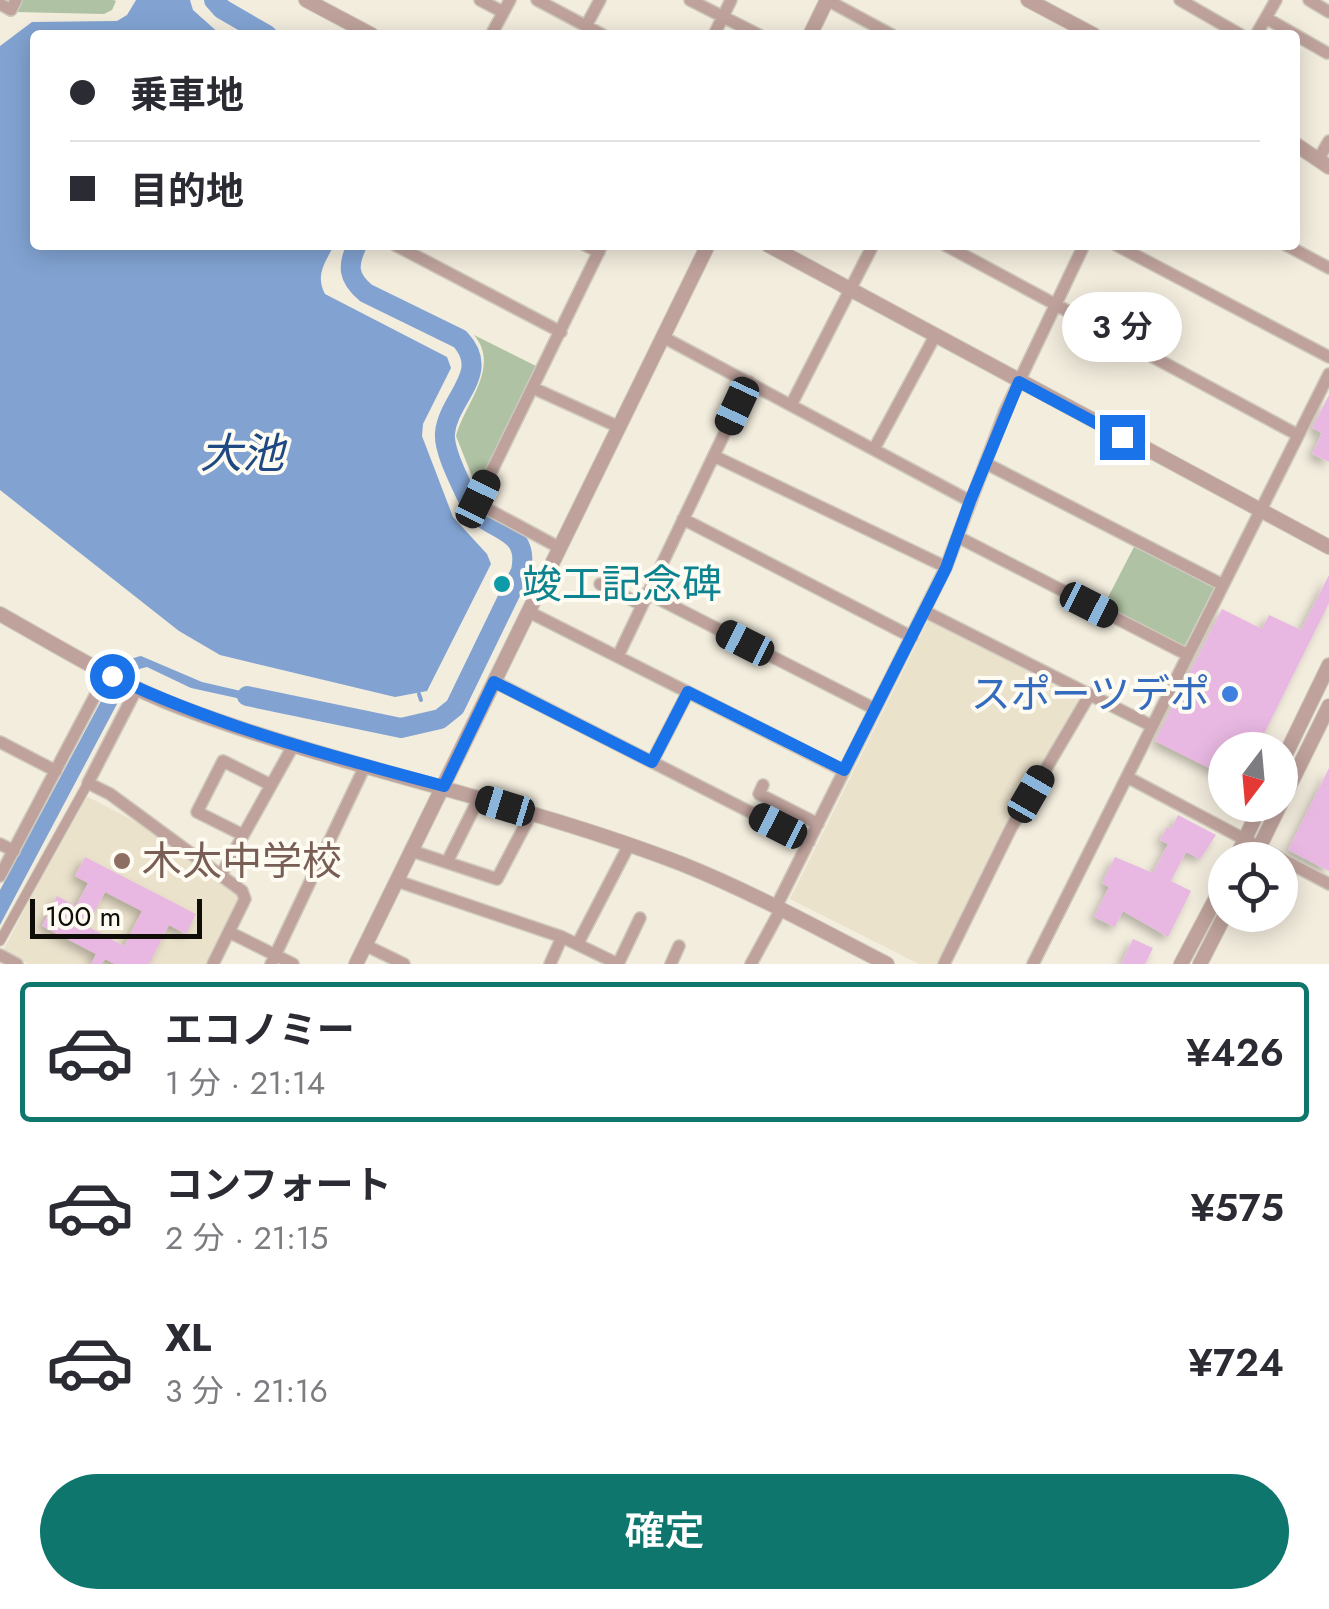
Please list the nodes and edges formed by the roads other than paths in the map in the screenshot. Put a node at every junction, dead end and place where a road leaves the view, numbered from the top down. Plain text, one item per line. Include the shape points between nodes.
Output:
1 (16, 0) edge
2 (306, 0) edge
3 (480, 0) edge
4 (510, 0) edge
5 (536, 0) edge
6 (600, 0) edge
7 (690, 0) edge
8 (731, 0) edge
9 (827, 0) edge
10 (1028, 0) edge
11 (1180, 0) edge
12 (1276, 0) edge
13 (1308, 0) edge
14 (0, 4) edge
15 (1049, 5) edge
16 (502, 12) junction
17 (1329, 12) edge
18 (723, 16) junction
19 (1266, 18) junction
20 (586, 26) junction
21 (1069, 29) edge
22 (363, 30) edge
23 (493, 30) edge
24 (594, 30) edge
25 (716, 30) edge
26 (750, 30) edge
27 (812, 30) edge
28 (883, 30) edge
29 (1233, 30) edge
30 (1259, 30) edge
31 (1287, 30) edge
32 (1300, 38) edge
33 (1326, 53) dead end
34 (1329, 142) edge
35 (1300, 147) edge
36 (1324, 164) edge
37 (405, 250) edge
38 (600, 250) edge
39 (706, 250) edge
40 (777, 250) edge
41 (871, 250) edge
42 (954, 250) edge
43 (1082, 250) edge
44 (1126, 250) edge
45 (1295, 250) edge
46 (1329, 268) edge
47 (850, 289) junction
48 (1055, 306) junction
49 (560, 332) junction
50 (935, 336) junction
51 (663, 338) junction
52 (1329, 357) edge
53 (1329, 374) edge
54 (748, 382) junction
55 (1019, 382) junction
56 (534, 388) junction
57 (792, 404) junction
58 (619, 428) junction
59 (1298, 434) junction
60 (874, 449) junction
61 (714, 456) junction
62 (985, 462) junction
63 (970, 501) junction
64 (1260, 510) junction
65 (684, 519) junction
66 (958, 538) junction
67 (1329, 547) edge
68 (560, 548) junction
69 (946, 568) junction
70 (600, 584) dead end
71 (1223, 585) junction
72 (645, 599) junction
73 (529, 612) junction
74 (926, 612) junction
75 (0, 614) edge
76 (912, 638) junction
77 (618, 656) junction
78 (1188, 656) junction
79 (1329, 665) edge
80 (109, 674) junction
81 (494, 682) junction
82 (135, 687) junction
83 (688, 692) junction
84 (1090, 694) junction
85 (1329, 706) edge
86 (876, 708) junction
87 (1152, 726) junction
88 (1296, 732) edge
89 (0, 742) edge
90 (293, 746) junction
91 (652, 762) junction
92 (366, 766) junction
93 (1298, 769) edge
94 (844, 770) junction
95 (56, 772) junction
96 (1127, 778) junction
97 (88, 783) junction
98 (271, 786) junction
99 (444, 786) junction
100 (763, 786) dead end
101 (479, 798) junction
102 (531, 814) junction
103 (1254, 822) edge
104 (818, 824) junction
105 (244, 835) junction
106 (1245, 839) junction
107 (809, 842) junction
108 (1244, 842) edge
109 (1247, 842) edge
110 (0, 844) edge
111 (629, 846) junction
112 (14, 851) junction
113 (412, 851) junction
114 (448, 862) junction
115 (1298, 871) edge
116 (221, 874) junction
117 (0, 876) edge
118 (397, 880) junction
119 (1329, 884) edge
120 (779, 908) junction
121 (1208, 912) edge
122 (640, 918) dead end
123 (229, 932) junction
124 (1216, 932) edge
125 (562, 937) junction
126 (0, 941) edge
127 (578, 944) junction
128 (365, 945) junction
129 (679, 946) dead end
130 (0, 956) edge
131 (272, 960) edge
132 (17, 964) edge
133 (213, 964) edge
134 (293, 964) edge
135 (356, 964) edge
136 (404, 964) edge
137 (550, 964) edge
138 (618, 964) edge
139 (670, 964) edge
140 (751, 964) edge
141 (886, 964) edge
142 (944, 964) edge
143 (1033, 964) edge
144 (1181, 964) edge
145 (1200, 964) edge

1 - 14 street via 10,10
2 - 22 street
3 - 16 street
4 - 16 street
5 - 20 street
6 - 20 street
7 - 18 street
8 - 18 street
9 - 27 street
9 - 28 street
10 - 15 street
11 - 29 street
12 - 19 street
13 - 17 street
15 - 21 street
16 - 23 street
18 - 25 street
18 - 26 street
19 - 30 street
19 - 31 street
20 - 24 street
32 - 33 street
34 - 36 street
35 - 36 street
37 - 49 street
38 - 49 street
39 - 51 street
40 - 47 street
41 - 47 street
42 - 48 street
43 - 48 street
44 - 52 street
45 - 46 street
47 - 50 street
47 - 57 street
48 - 55 street
48 - 59 street
49 - 56 street
50 - 55 street
50 - 60 street
51 - 54 street
51 - 58 street
53 - 59 street
54 - 57 street
54 - 61 street
55 - 62 street
55 - 64 street
56 - 58 street
56 - 68 street via 478,499
57 - 60 street
58 - 68 street
59 - 64 street
60 - 63 street
61 - 65 street
61 - 69 street
62 - 63 street
62 - 71 street
63 - 66 street
64 - 67 street
64 - 71 street
65 - 72 street
65 - 76 street
66 - 69 street
66 - 78 street
68 - 73 street
69 - 74 street
70 - 72 street
71 - 78 street
72 - 77 street
72 - 86 street
73 - 77 street
73 - 81 street
74 - 76 street
74 - 84 street
75 - 80 street
76 - 86 street
77 - 83 street
78 - 87 street
79 - 88 street
80 - 82 street
80 - 95 street
81 - 91 street
81 - 99 street
82 - 90 street
82 - 97 street
83 - 91 street
83 - 94 street
84 - 87 street
84 - 142 street via 1011,828
85 - 93 street
86 - 94 street
87 - 96 street
89 - 95 street
90 - 92 street
90 - 98 street
91 - 107 street
92 - 99 street
92 - 131 street
94 - 104 street
95 - 112 street
96 - 106 street
96 - 143 street
97 - 116 street
97 - 126 street
98 - 105 street
98 - 105 street via 223,761 198,812
99 - 101 street
99 - 113 street
100 - 104 street via 759,794
101 - 102 street
101 - 114 street
102 - 111 street
102 - 114 street via 497,879
103 - 106 street
104 - 107 street
105 - 116 street
106 - 108 street
106 - 109 street
107 - 120 street
110 - 112 street
111 - 120 street
111 - 127 street
112 - 117 street
113 - 114 street
113 - 118 street
115 - 119 street
116 - 123 street via 245,899
118 - 125 street
118 - 128 street
120 - 140 street
120 - 141 street
121 - 144 street
122 - 138 street
123 - 131 street
123 - 133 street
124 - 145 street
125 - 127 street
125 - 137 street
127 - 138 street
128 - 135 street
128 - 136 street
129 - 139 street
130 - 132 street
131 - 134 street

